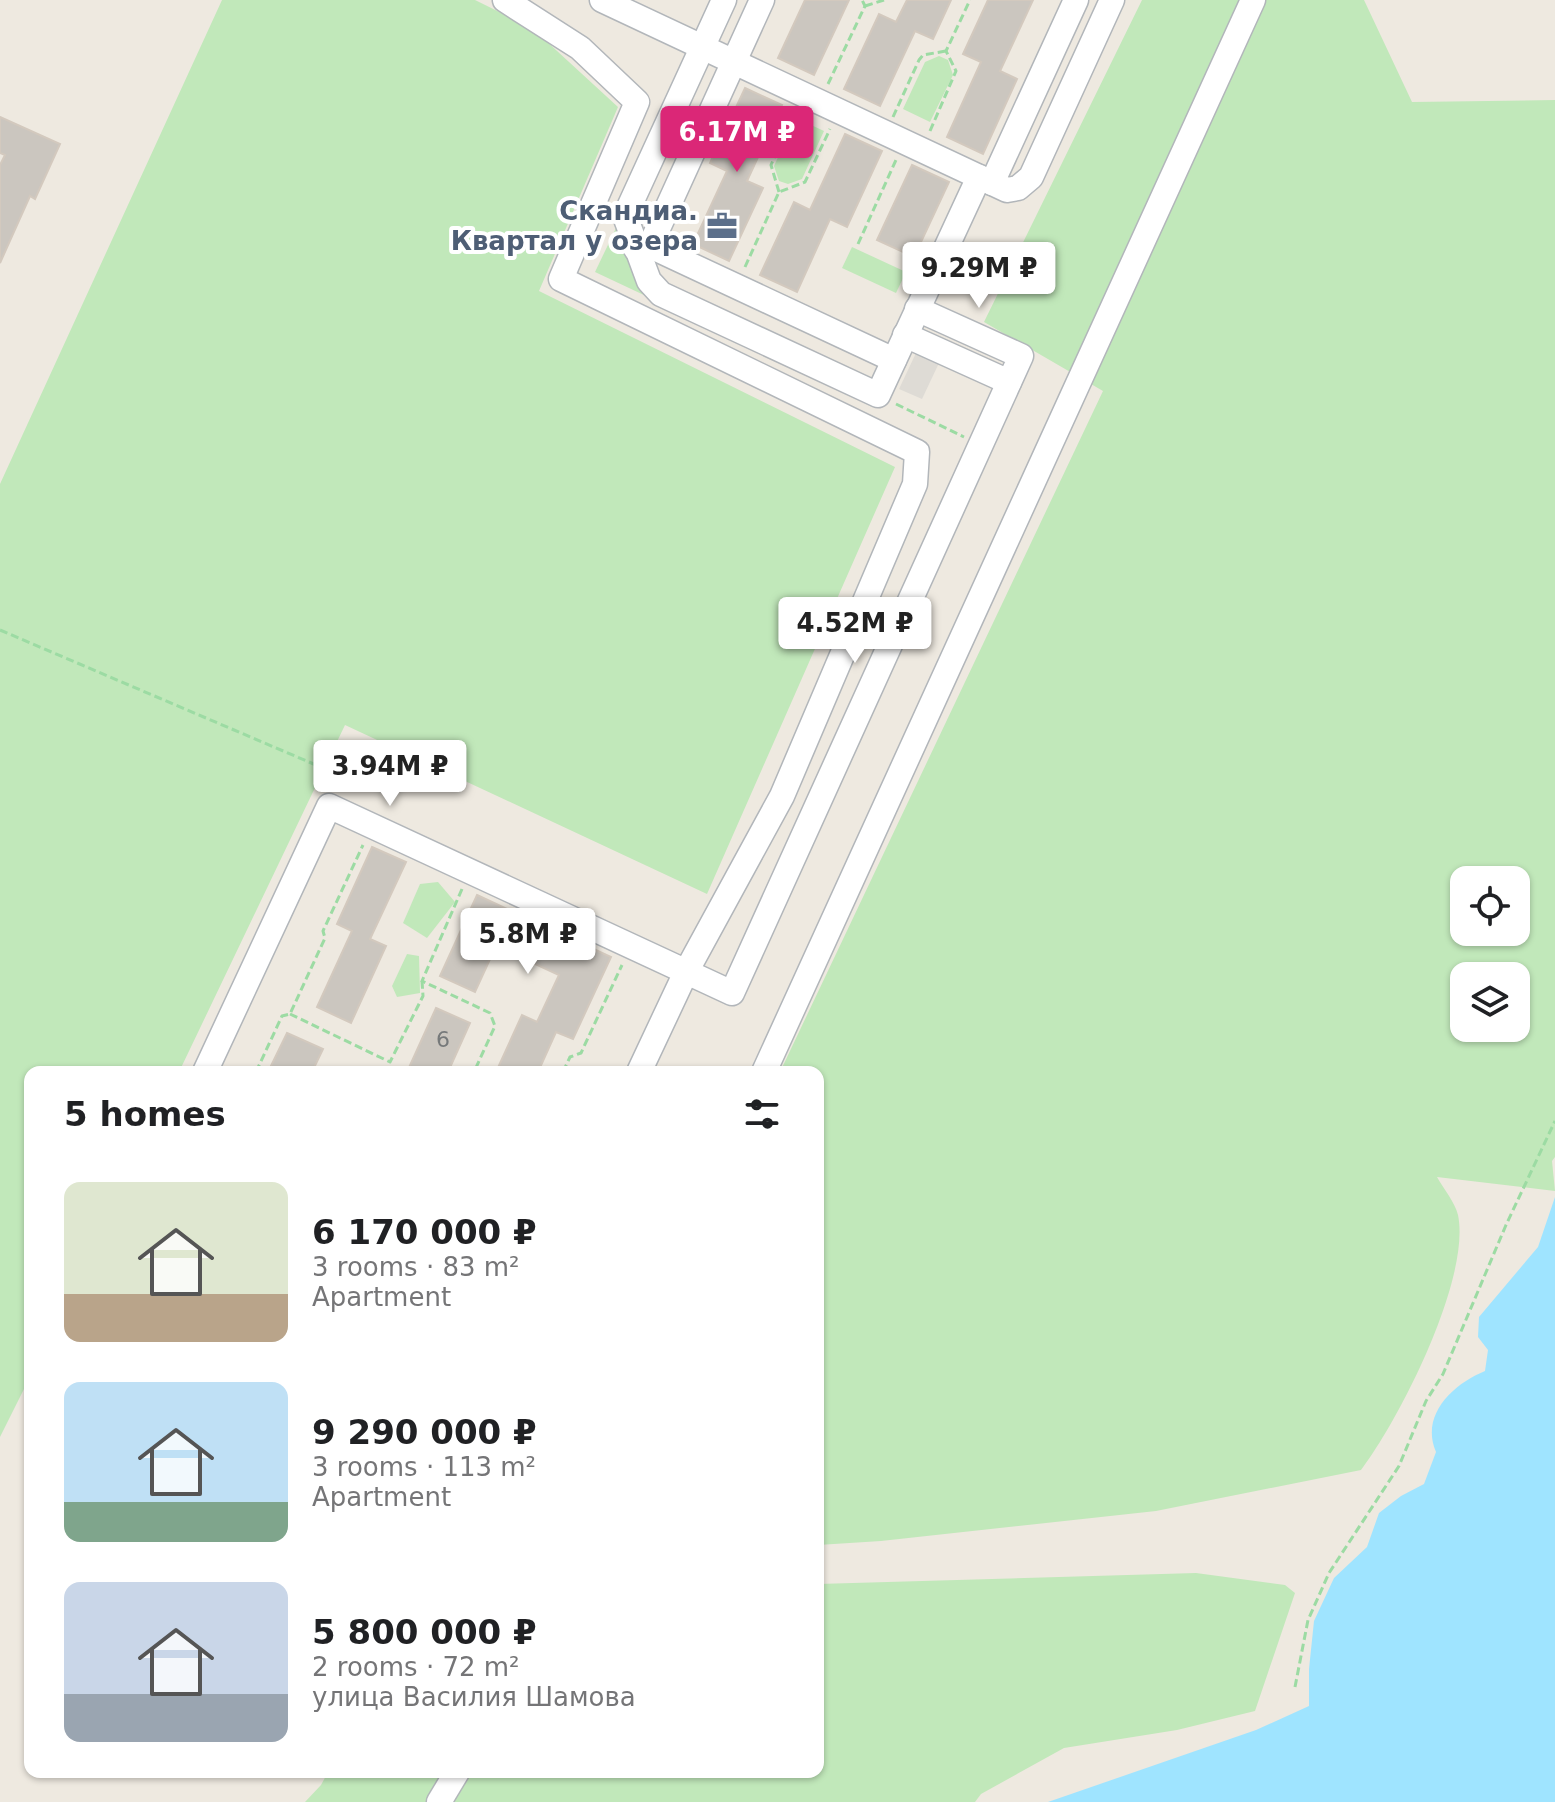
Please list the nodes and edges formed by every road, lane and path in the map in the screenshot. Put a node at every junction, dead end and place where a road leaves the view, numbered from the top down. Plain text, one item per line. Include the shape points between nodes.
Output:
1 (505, 0) edge
2 (724, 0) edge
3 (762, 0) edge
4 (862, 0) edge
5 (884, 0) edge
6 (970, 0) edge
7 (1076, 0) edge
8 (1112, 0) edge
9 (1253, 0) edge
10 (608, 1) edge
11 (865, 6) junction
12 (644, 9) edge
13 (702, 47) junction
14 (946, 51) junction
15 (734, 62) junction
16 (825, 90) dead end
17 (795, 111) dead end
18 (891, 120) dead end
19 (831, 128) dead end
20 (928, 137) dead end
21 (897, 158) dead end
22 (986, 180) junction
23 (779, 192) junction
24 (858, 244) dead end
25 (643, 248) junction
26 (745, 268) dead end
27 (917, 309) junction
28 (905, 335) junction
29 (894, 360) junction
30 (1009, 382) junction
31 (0, 630) edge
32 (333, 791) dead end
33 (367, 837) dead end
34 (466, 882) dead end
35 (625, 958) dead end
36 (686, 972) junction
37 (422, 981) junction
38 (290, 1014) junction
39 (208, 1066) edge
40 (259, 1066) edge
41 (477, 1066) edge
42 (566, 1066) edge
43 (642, 1066) edge
44 (767, 1066) edge
45 (1555, 1121) edge
46 (1295, 1687) dead end
47 (453, 1778) edge
48 (439, 1802) edge

1 - 36 street via 580,48 637,102 561,279 917,452 915,484 782,796
2 - 13 street
3 - 15 street
4 - 11 path
5 - 11 path
6 - 14 path
7 - 22 street
8 - 22 street via 1028,181 1012,190
9 - 44 street
10 - 12 street
11 - 16 path
12 - 13 street
13 - 15 street
13 - 25 street via 625,216
14 - 18 path via 919,60
14 - 20 path via 955,77
15 - 22 street
15 - 25 street
17 - 23 path via 771,165
19 - 23 path via 805,182
21 - 24 path
22 - 27 street
23 - 26 path
25 - 29 street
25 - 29 street via 649,281 661,294 878,395
27 - 28 street
27 - 30 street via 1021,356
28 - 29 street
28 - 30 street
30 - 36 street via 732,993
31 - 32 path via 316,765
33 - 38 path
34 - 37 path
35 - 42 path via 581,1053 570,1057
36 - 39 street via 329,806
36 - 43 street
37 - 38 path via 423,996 390,1062
37 - 41 path via 490,1013 495,1026
38 - 40 path via 282,1016
45 - 46 path via 1399,1466 1329,1573 1308,1620
47 - 48 street

